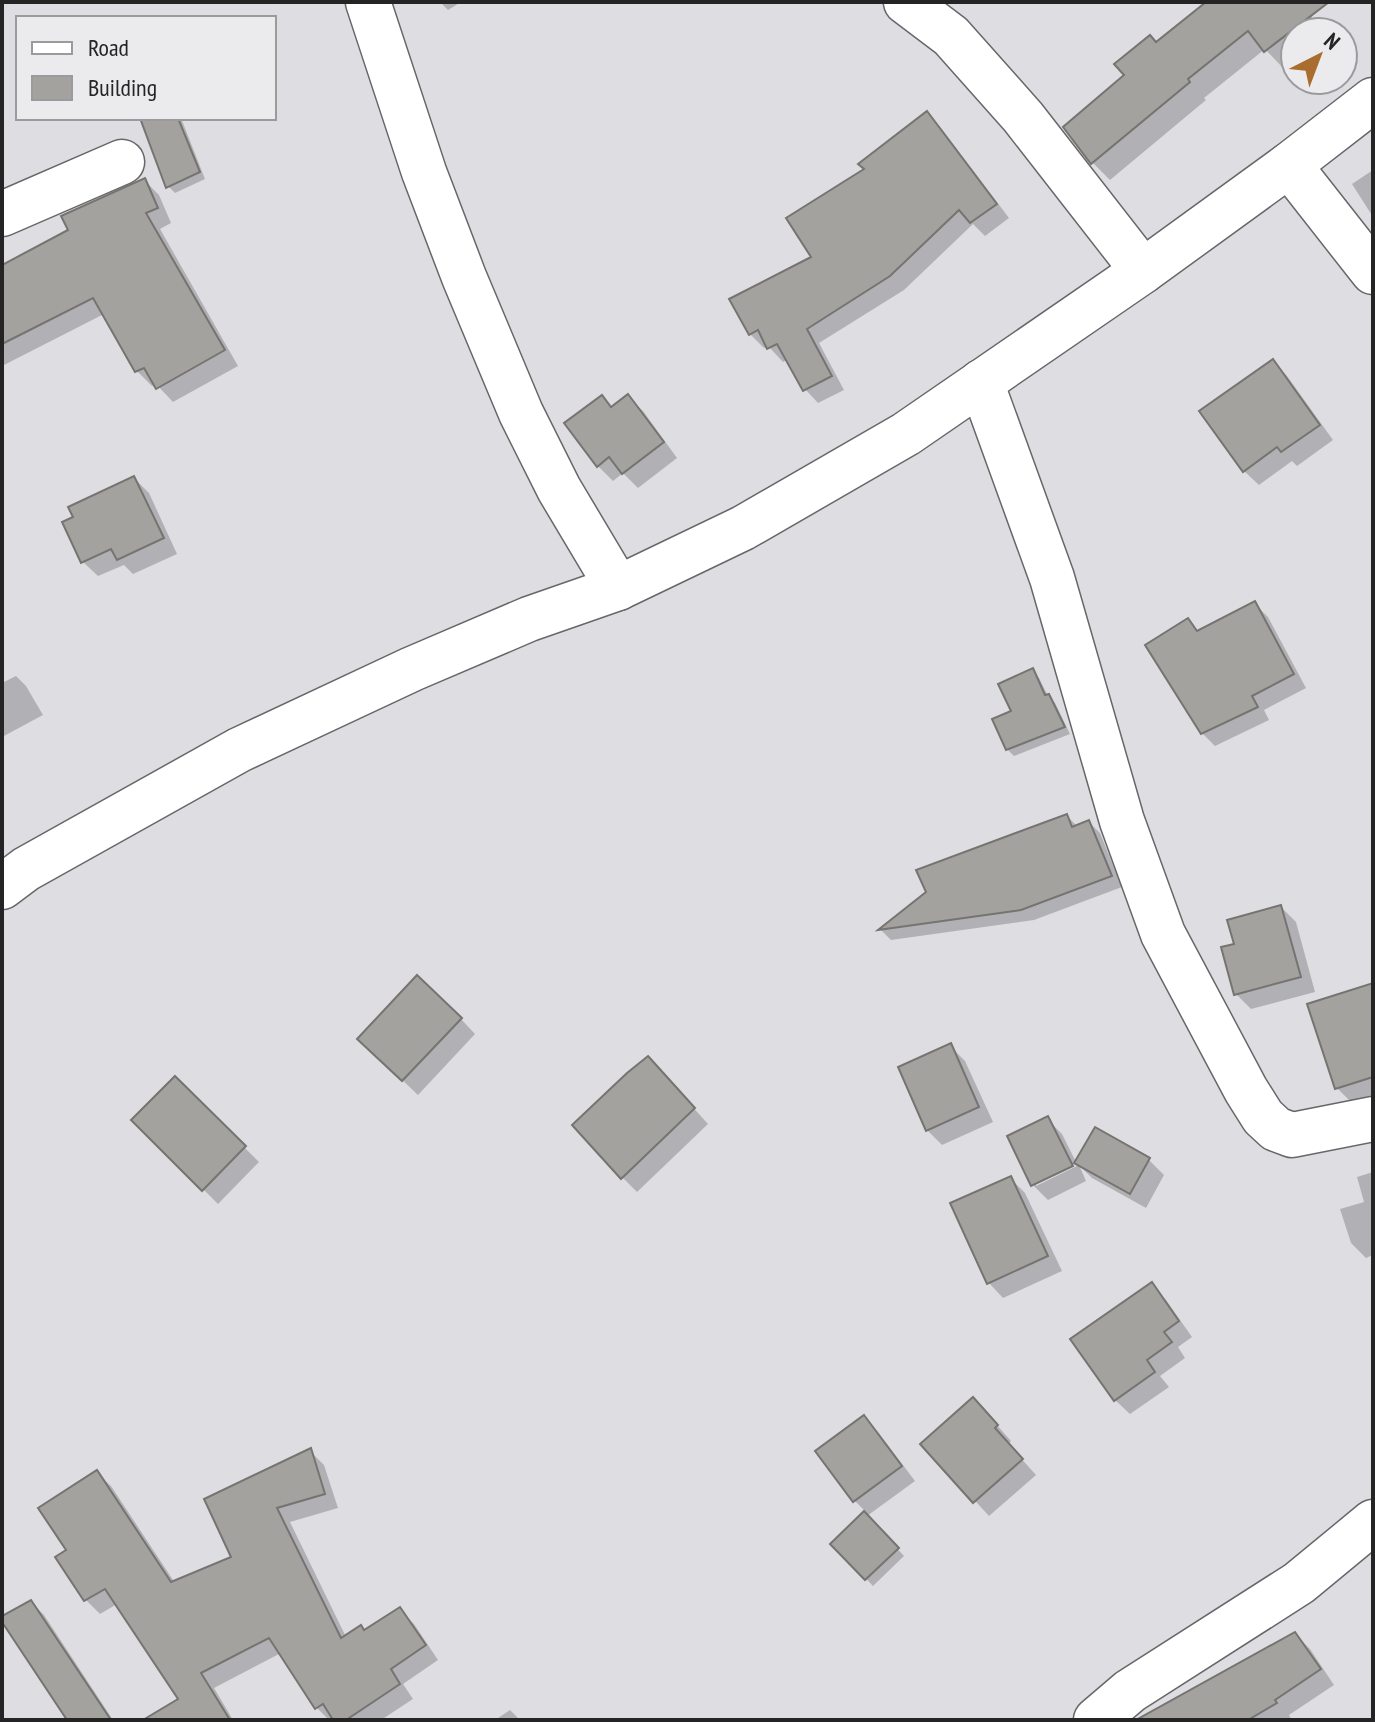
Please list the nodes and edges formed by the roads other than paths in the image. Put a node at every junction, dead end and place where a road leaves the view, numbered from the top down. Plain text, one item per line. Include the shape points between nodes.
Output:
1 (368, 2) edge
2 (906, 2) edge
3 (1373, 100) edge
4 (122, 162) dead end
5 (1289, 165) junction
6 (2, 214) edge
7 (1143, 271) junction
8 (1373, 272) edge
9 (981, 382) junction
10 (618, 588) junction
11 (2, 887) edge
12 (1373, 1119) edge
13 (1373, 1522) edge
14 (1096, 1720) edge

1 - 10 street via 424,172 515,399 559,489
2 - 7 street via 951,36 1023,117
3 - 5 street
4 - 6 street
5 - 7 street
5 - 8 street
7 - 9 street
9 - 10 street via 906,434 743,528
9 - 12 street via 1052,578 1122,821 1163,934 1246,1090 1276,1129 1292,1135
10 - 11 street via 412,669 239,750
13 - 14 street via 1299,1583 1130,1691

